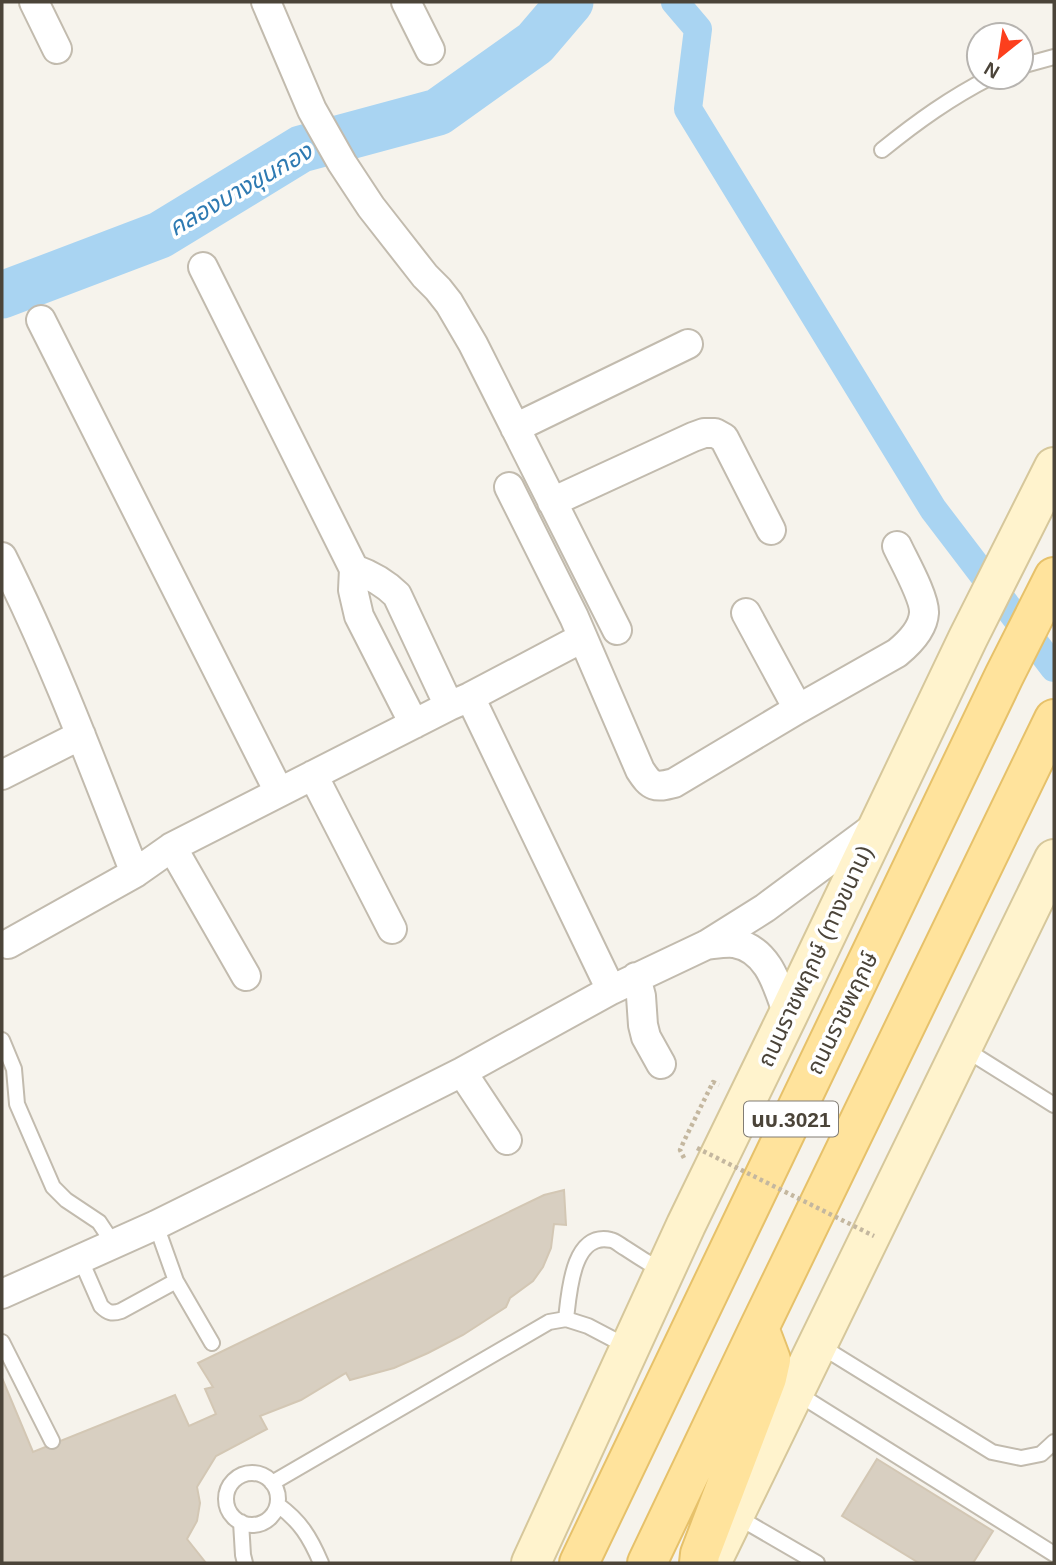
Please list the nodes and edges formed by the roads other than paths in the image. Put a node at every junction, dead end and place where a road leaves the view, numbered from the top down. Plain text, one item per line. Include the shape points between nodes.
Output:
1 (34, 2) edge
2 (266, 2) edge
3 (406, 2) edge
4 (57, 49) dead end
5 (430, 50) dead end
6 (1054, 57) edge
7 (1035, 62) edge
8 (965, 90) edge
9 (882, 150) dead end
10 (202, 267) dead end
11 (41, 320) dead end
12 (688, 345) dead end
13 (514, 428) junction
14 (1054, 467) edge
15 (509, 487) dead end
16 (552, 502) junction
17 (771, 530) dead end
18 (897, 546) dead end
19 (2, 557) edge
20 (354, 569) junction
21 (1048, 589) edge
22 (10, 595) edge
23 (746, 613) dead end
24 (617, 630) dead end
25 (582, 638) junction
26 (460, 702) junction
27 (798, 709) junction
28 (414, 724) junction
29 (1051, 726) edge
30 (81, 735) junction
31 (2, 775) edge
32 (313, 775) junction
33 (279, 792) junction
34 (878, 825) junction
35 (172, 848) junction
36 (1054, 859) edge
37 (135, 873) junction
38 (392, 929) dead end
39 (8, 944) dead end
40 (706, 945) junction
41 (246, 976) dead end
42 (636, 977) junction
43 (611, 989) junction
44 (788, 1015) junction
45 (2, 1040) edge
46 (962, 1047) junction
47 (661, 1064) dead end
48 (462, 1072) junction
49 (1054, 1103) edge
50 (507, 1140) dead end
51 (156, 1225) junction
52 (113, 1243) junction
53 (80, 1258) junction
54 (663, 1272) junction
55 (176, 1281) junction
56 (2, 1294) edge
57 (566, 1318) junction
58 (759, 1328) junction
59 (2, 1342) edge
60 (212, 1343) dead end
61 (817, 1344) junction
62 (629, 1347) junction
63 (794, 1392) junction
64 (52, 1441) dead end
65 (1054, 1442) edge
66 (272, 1483) junction
67 (278, 1505) junction
68 (734, 1516) junction
69 (241, 1522) junction
70 (1054, 1554) edge
71 (579, 1562) edge
72 (813, 1562) edge
73 (245, 1563) edge
74 (321, 1563) edge
75 (531, 1563) edge
76 (647, 1563) edge
77 (699, 1563) edge
78 (711, 1563) edge

1 - 4 street
2 - 13 street via 312,110 342,163 379,217 450,303
3 - 5 street
6 - 7 lane
8 - 9 lane
10 - 20 street
11 - 33 street
12 - 13 street
13 - 16 street
14 - 34 main road, ถนนราชพฤกษ์ (ทางขนาน) / นบ.3021
15 - 25 street
16 - 17 street via 693,437 715,433 733,452
16 - 24 street
18 - 27 street via 920,598 924,612 920,625 897,653
19 - 22 street
20 - 26 street via 386,584 397,595
20 - 28 street via 359,616
21 - 71 main road, ถนนราชพฤกษ์ / นบ.3021
22 - 30 street
23 - 27 street
25 - 26 street
25 - 27 street via 640,770 648,783 659,787 674,783
26 - 28 street
26 - 43 street
28 - 32 street
29 - 58 main road, นบ.3021
30 - 31 street
30 - 37 street
32 - 33 street
32 - 38 street
33 - 35 street
34 - 40 street
34 - 44 main road, ถนนราชพฤกษ์ (ทางขนาน) / นบ.3021
35 - 37 street
35 - 41 street
36 - 46 main road
37 - 39 street
40 - 42 street
40 - 44 street via 734,943 763,960 774,974
42 - 43 street
42 - 47 street via 646,1037
43 - 48 street
44 - 54 main road, ถนนราชพฤกษ์ (ทางขนาน) / นบ.3021
45 - 52 lane via 14,1069 17,1104 53,1187 99,1222
46 - 49 lane
46 - 61 main road
48 - 50 street
48 - 51 street
51 - 52 street
51 - 55 lane
52 - 53 street
53 - 55 lane via 107,1312 121,1311
53 - 56 street
54 - 57 lane via 612,1240 595,1240 575,1264
54 - 62 main road, ถนนราชพฤกษ์ (ทางขนาน) / นบ.3021
55 - 60 lane
57 - 62 lane
57 - 66 lane via 531,1332
58 - 76 main road, นบ.3021
58 - 77 main road via 771,1360 767,1378
59 - 64 lane
61 - 63 main road
61 - 65 lane via 992,1452 1021,1458 1041,1454
62 - 75 main road, ถนนราชพฤกษ์ (ทางขนาน) / นบ.3021
63 - 68 main road
63 - 70 lane
66 - 67 lane
66 - 69 lane via 252,1473 232,1483 226,1493 227,1505
67 - 69 lane via 263,1522
67 - 74 lane via 304,1529
68 - 72 lane
68 - 78 main road
69 - 73 lane

